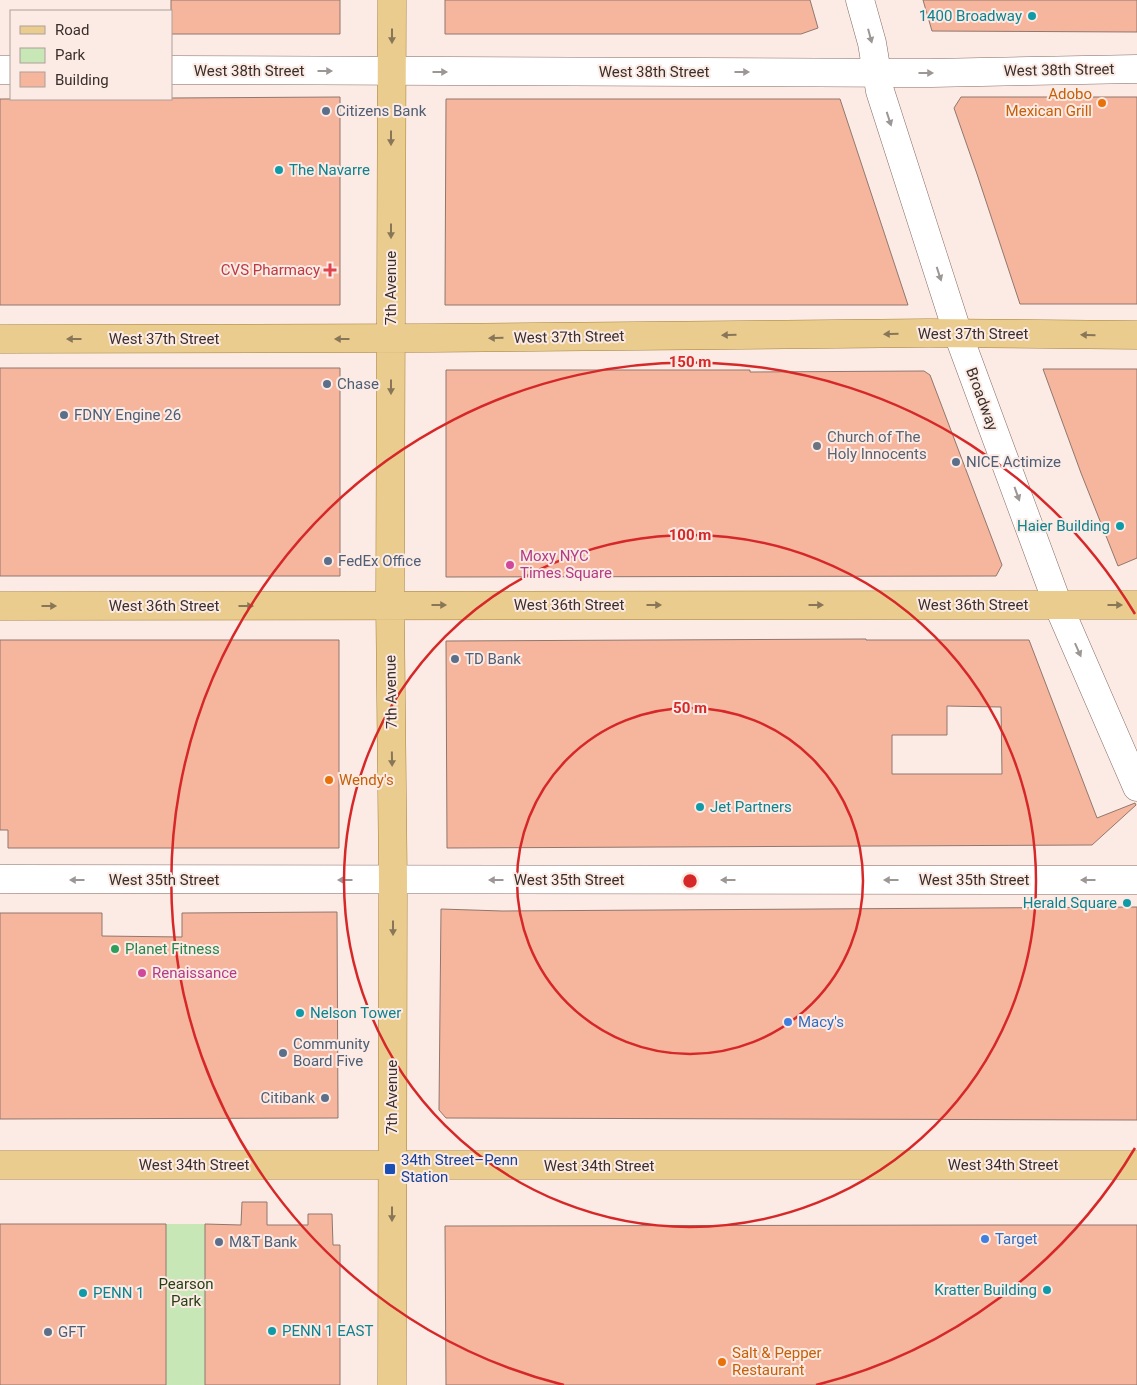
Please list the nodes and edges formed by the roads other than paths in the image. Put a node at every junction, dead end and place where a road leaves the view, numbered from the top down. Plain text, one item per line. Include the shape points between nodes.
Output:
1 (392, 0) edge
2 (860, 0) edge
3 (1137, 69) edge
4 (172, 70) edge
5 (391, 71) junction
6 (877, 72) junction
7 (958, 334) junction
8 (1137, 335) edge
9 (0, 338) edge
10 (391, 338) junction
11 (390, 605) junction
12 (1058, 605) junction
13 (1137, 605) edge
14 (0, 606) edge
15 (1137, 787) edge
16 (0, 880) edge
17 (393, 880) junction
18 (1137, 880) edge
19 (0, 1165) edge
20 (1137, 1165) edge
21 (392, 1166) junction
22 (392, 1385) edge

1 -> 5 main road, 7th Avenue
2 -> 6 street, Broadway
6 -> 3 street, West 38th Street
4 -> 5 street, West 38th Street
5 -> 6 street, West 38th Street
5 -> 10 main road, 7th Avenue
6 -> 7 street, Broadway
8 -> 7 main road, West 37th Street
7 -> 10 main road, West 37th Street
7 -> 12 street, Broadway
10 -> 9 main road, West 37th Street
10 -> 11 main road, 7th Avenue
11 -> 12 main road, West 36th Street
14 -> 11 main road, West 36th Street
11 -> 17 main road, 7th Avenue
12 -> 13 main road, West 36th Street
12 -> 15 street, Broadway
17 -> 16 street, West 35th Street
18 -> 17 street, West 35th Street
17 -> 21 main road, 7th Avenue
19 - 21 main road, West 34th Street
20 - 21 main road, West 34th Street
21 -> 22 main road, 7th Avenue

